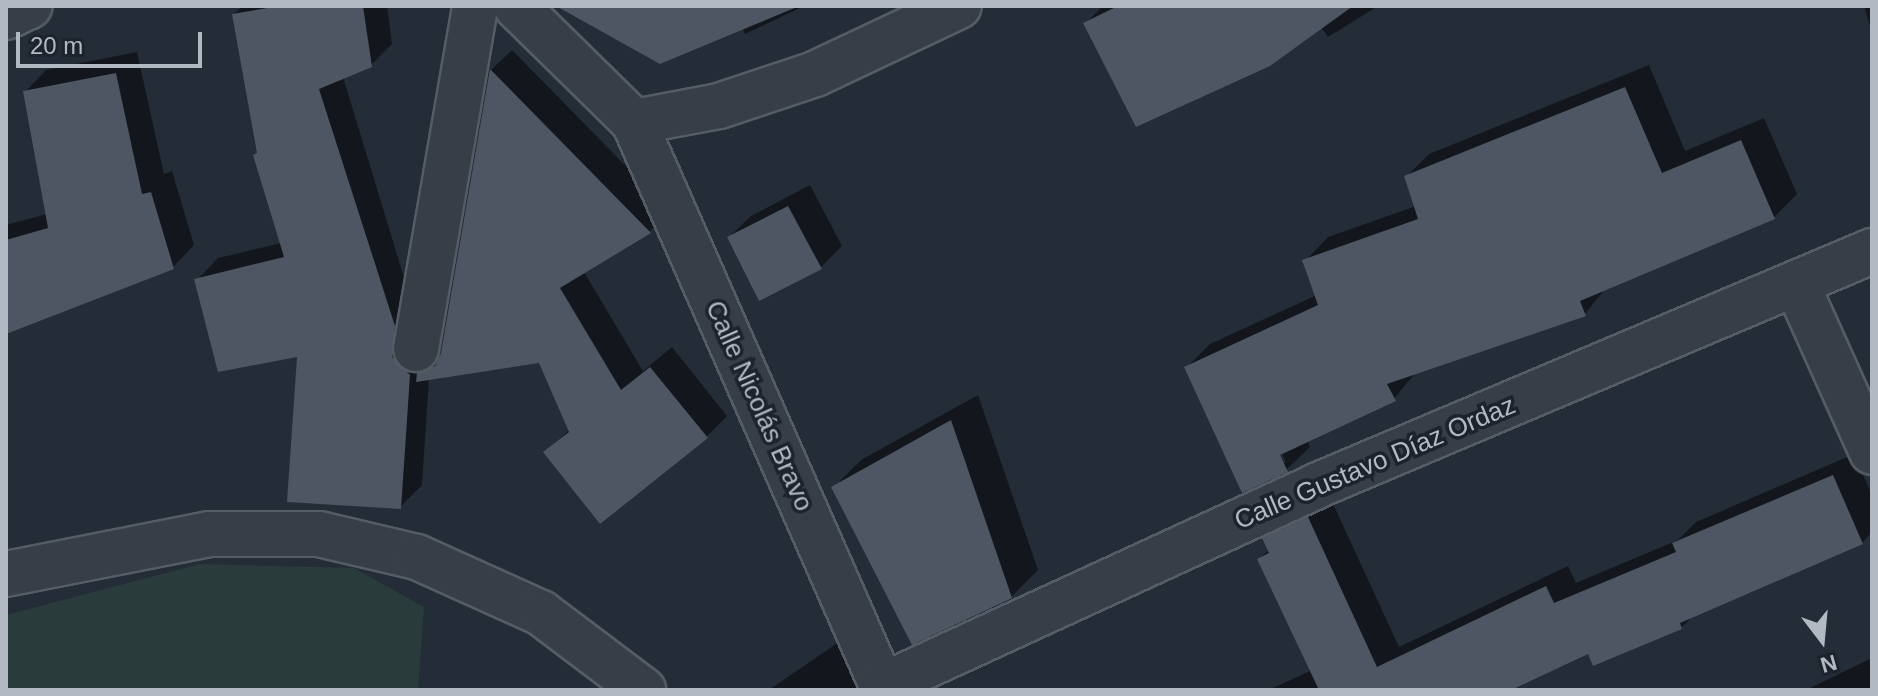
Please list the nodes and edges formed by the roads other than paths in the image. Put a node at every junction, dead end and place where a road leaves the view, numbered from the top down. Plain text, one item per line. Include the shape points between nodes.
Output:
1 (30, 6) edge
2 (475, 6) edge
3 (516, 6) edge
4 (959, 6) edge
5 (6, 17) edge
6 (634, 122) junction
7 (1872, 251) edge
8 (1796, 283) junction
9 (416, 349) dead end
10 (1872, 452) edge
11 (6, 574) edge
12 (883, 688) edge
13 (643, 690) edge

1 - 5 street
2 - 9 street
3 - 6 street
4 - 6 street via 815,74 719,106
6 - 12 street, Calle Nicolás Bravo
7 - 8 street, Calle Gustavo Díaz Ordaz
8 - 10 street
8 - 12 street, Calle Gustavo Díaz Ordaz via 1316,486
11 - 13 street via 210,534 319,534 417,557 541,613

